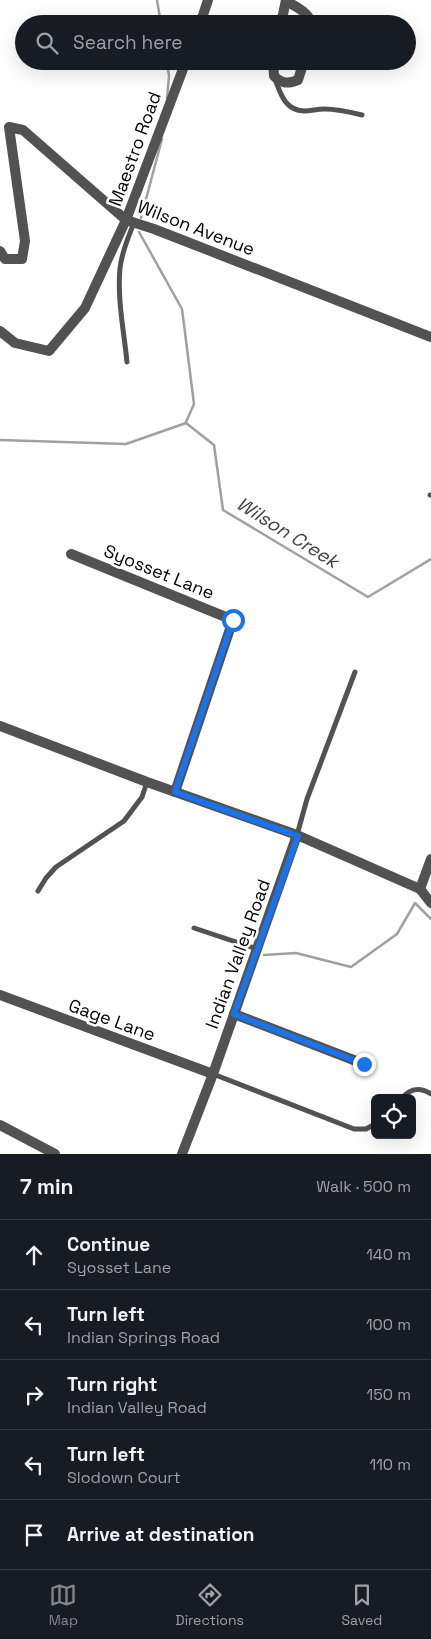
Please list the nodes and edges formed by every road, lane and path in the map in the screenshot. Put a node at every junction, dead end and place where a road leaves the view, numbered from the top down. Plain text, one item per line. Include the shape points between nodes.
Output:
1 (208, 0) edge
2 (286, 0) edge
3 (203, 15) edge
4 (283, 15) edge
5 (308, 15) edge
6 (183, 70) edge
7 (274, 70) edge
8 (301, 70) edge
9 (274, 76) junction
10 (362, 115) dead end
11 (130, 221) junction
12 (0, 251) edge
13 (0, 331) edge
14 (431, 337) edge
15 (127, 362) dead end
16 (71, 554) dead end
17 (355, 672) dead end
18 (0, 726) edge
19 (147, 782) junction
20 (175, 792) junction
21 (298, 836) junction
22 (431, 859) edge
23 (420, 889) junction
24 (38, 891) dead end
25 (431, 903) edge
26 (194, 928) dead end
27 (257, 949) junction
28 (0, 995) edge
29 (234, 1014) junction
30 (364, 1064) dead end
31 (213, 1074) junction
32 (406, 1094) edge
33 (431, 1094) edge
34 (0, 1126) edge
35 (371, 1126) edge
36 (55, 1154) edge
37 (182, 1154) edge

1 - 3 street
2 - 4 street
2 - 5 street
6 - 11 street, Maestro Road
7 - 9 street
8 - 9 street via 298,80 290,83 280,82
9 - 10 lane via 280,94 295,110 323,109
11 - 12 street, Wilson Avenue via 23,130 8,127 25,242 22,258 5,259
11 - 13 street, Maestro Road via 85,308 49,351 16,343
11 - 14 street, Wilson Avenue
11 - 15 lane via 120,268
16 - 20 street, Syosset Lane via 233,620
17 - 21 lane via 307,799
18 - 19 street
19 - 20 street
19 - 24 lane via 142,797 124,821 56,867
20 - 21 street
21 - 23 street
21 - 27 street, Indian Valley Road
22 - 23 street
23 - 25 street
26 - 27 lane
27 - 29 street, Indian Valley Road
28 - 31 street, Gage Lane
29 - 30 street
29 - 31 street, Indian Valley Road
31 - 35 lane via 354,1129
31 - 37 street, Indian Valley Road
32 - 33 lane via 417,1089
34 - 36 street

